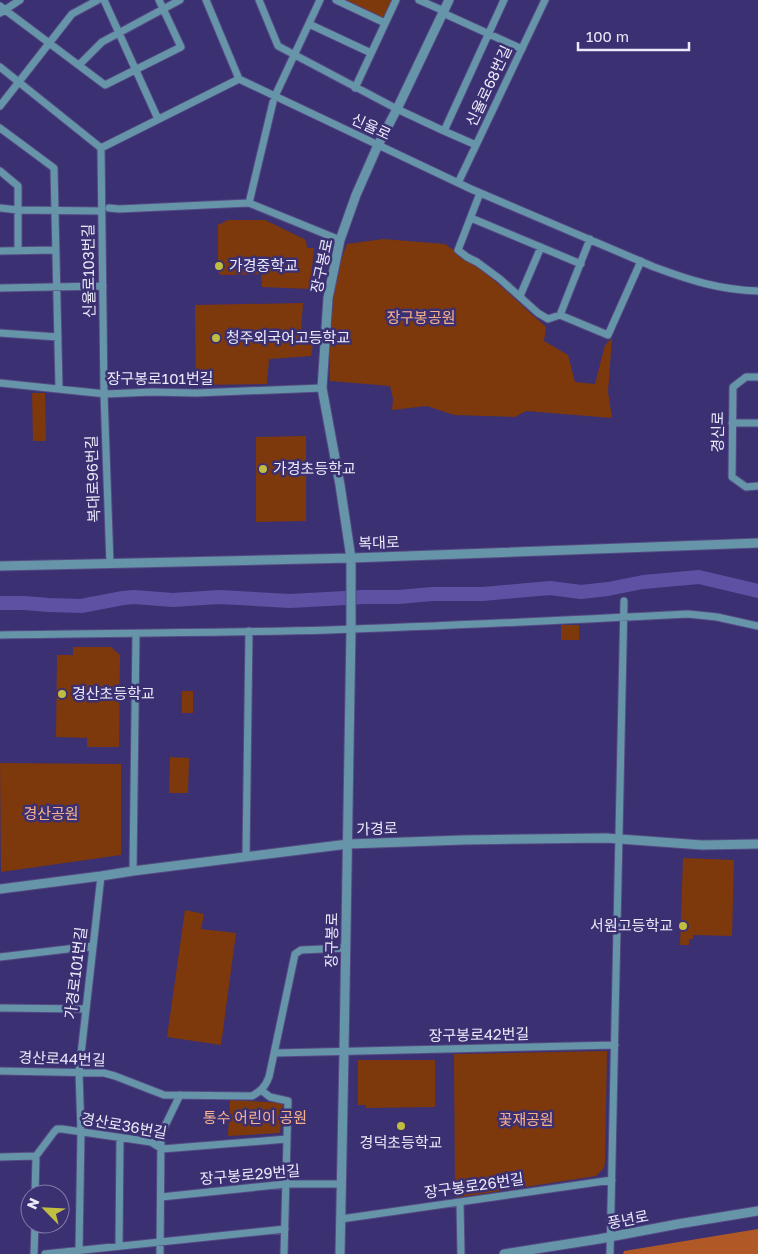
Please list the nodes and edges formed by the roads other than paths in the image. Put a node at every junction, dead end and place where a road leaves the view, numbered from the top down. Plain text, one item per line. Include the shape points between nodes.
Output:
1 (20, 0) edge
2 (98, 0) edge
3 (104, 0) edge
4 (159, 0) edge
5 (180, 0) edge
6 (206, 0) edge
7 (259, 0) edge
8 (320, 0) edge
9 (336, 0) edge
10 (396, 0) edge
11 (419, 0) edge
12 (449, 0) edge
13 (504, 0) edge
14 (545, 0) edge
15 (2, 9) edge
16 (163, 9) junction
17 (444, 12) junction
18 (386, 23) junction
19 (309, 24) junction
20 (119, 33) junction
21 (489, 34) junction
22 (49, 42) junction
23 (522, 49) junction
24 (371, 53) junction
25 (295, 54) junction
26 (79, 65) junction
27 (0, 67) edge
28 (136, 69) junction
29 (239, 79) junction
30 (19, 81) junction
31 (355, 88) junction
32 (274, 99) junction
33 (0, 106) edge
34 (397, 110) junction
35 (158, 119) junction
36 (0, 128) edge
37 (444, 131) junction
38 (378, 145) junction
39 (476, 145) junction
40 (101, 148) junction
41 (0, 171) edge
42 (458, 183) junction
43 (480, 193) junction
44 (249, 203) junction
45 (0, 208) edge
46 (110, 208) dead end
47 (18, 210) junction
48 (55, 210) junction
49 (101, 211) junction
50 (471, 218) junction
51 (590, 239) junction
52 (340, 240) junction
53 (541, 247) junction
54 (56, 250) junction
55 (0, 251) edge
56 (18, 251) junction
57 (640, 261) junction
58 (580, 264) junction
59 (103, 286) junction
60 (56, 287) junction
61 (0, 288) edge
62 (758, 291) edge
63 (520, 296) junction
64 (560, 315) junction
65 (0, 333) edge
66 (58, 337) junction
67 (758, 377) edge
68 (0, 382) edge
69 (59, 388) junction
70 (322, 388) junction
71 (104, 394) junction
72 (732, 423) junction
73 (758, 423) edge
74 (758, 486) edge
75 (758, 543) edge
76 (350, 558) junction
77 (110, 564) junction
78 (0, 566) edge
79 (624, 601) dead end
80 (624, 618) junction
81 (758, 626) edge
82 (351, 628) junction
83 (249, 631) junction
84 (136, 634) junction
85 (0, 635) edge
86 (619, 839) junction
87 (348, 844) junction
88 (758, 844) edge
89 (246, 857) junction
90 (133, 871) junction
91 (101, 876) junction
92 (0, 889) edge
93 (93, 946) junction
94 (346, 948) junction
95 (0, 957) edge
96 (0, 1008) edge
97 (86, 1009) junction
98 (615, 1045) junction
99 (344, 1051) junction
100 (275, 1053) junction
101 (0, 1071) edge
102 (79, 1072) junction
103 (261, 1090) junction
104 (180, 1095) junction
105 (81, 1132) junction
106 (120, 1138) junction
107 (287, 1139) junction
108 (162, 1149) junction
109 (36, 1156) junction
110 (0, 1157) edge
111 (612, 1180) junction
112 (35, 1184) edge
113 (286, 1184) junction
114 (342, 1184) junction
115 (161, 1197) junction
116 (460, 1202) junction
117 (758, 1211) edge
118 (341, 1219) junction
119 (285, 1230) junction
120 (35, 1234) edge
121 (611, 1237) junction
122 (160, 1242) junction
123 (119, 1246) junction
124 (79, 1250) junction
125 (34, 1254) edge
126 (45, 1254) edge
127 (160, 1254) edge
128 (284, 1254) edge
129 (340, 1254) edge
130 (461, 1254) edge
131 (504, 1254) edge
132 (610, 1254) edge

1 - 15 street
2 - 22 street via 72,14
3 - 20 street
4 - 16 street
5 - 16 street
6 - 29 street
7 - 25 street via 278,46
8 - 19 street
9 - 18 street
10 - 18 street
11 - 17 street
12 - 17 street, 장구봉로
13 - 21 street
14 - 23 street, 신율로68번길
15 - 22 street
16 - 20 street
16 - 28 street via 181,47
17 - 21 street
17 - 34 street, 장구봉로
18 - 24 street
19 - 24 street
19 - 25 street
20 - 26 street via 102,42
20 - 28 street
21 - 23 street
21 - 37 street
22 - 26 street
22 - 30 street
23 - 39 street, 신율로68번길
24 - 31 street
25 - 31 street
25 - 32 street
26 - 28 street via 105,85
27 - 30 street
28 - 35 street
29 - 32 street, 신율로
29 - 35 street
30 - 33 street
30 - 40 street
31 - 34 street
32 - 38 street, 신율로
32 - 44 street
34 - 37 street
34 - 38 street, 장구봉로
35 - 40 street
36 - 48 street via 54,168
37 - 39 street
38 - 42 street, 신율로
38 - 52 street, 장구봉로
39 - 42 street, 신율로68번길
40 - 49 street, 신율로103번길
41 - 47 street via 18,186
42 - 43 street, 신율로
43 - 50 street
43 - 51 street, 신율로
44 - 46 street
44 - 52 street
45 - 47 street
47 - 48 street
47 - 56 street
48 - 49 street
48 - 54 street
49 - 59 street, 신율로103번길
50 - 53 street
50 - 63 street via 458,250
51 - 57 street, 신율로
51 - 58 street
52 - 70 street, 장구봉로 via 328,298
53 - 58 street
53 - 63 street
54 - 56 street
54 - 60 street
55 - 56 street
57 - 62 street, 신율로 via 705,285
57 - 64 street via 608,335
58 - 64 street
59 - 60 street
59 - 71 street, 신율로103번길
60 - 61 street
60 - 66 street
63 - 64 street via 548,319
65 - 66 street
66 - 69 street
67 - 72 street, 경신로 via 746,377 733,387
68 - 69 street, 장구봉로101번길
69 - 71 street, 장구봉로101번길
70 - 71 street, 장구봉로101번길 via 196,394
70 - 76 street, 장구봉로
71 - 77 street, 복대로96번길
72 - 73 street
72 - 74 street, 경신로 via 732,477 746,486
75 - 76 street, 복대로
76 - 77 street, 복대로
76 - 82 street, 장구봉로
77 - 78 street, 복대로
79 - 80 street
80 - 81 street via 688,614
80 - 82 street
80 - 86 street
82 - 83 street
82 - 87 street, 장구봉로
83 - 84 street
83 - 89 street
84 - 85 street
84 - 90 street
86 - 87 street, 가경로
86 - 88 street, 가경로 via 702,845
86 - 98 street
87 - 89 street, 가경로
87 - 94 street, 장구봉로
89 - 90 street, 가경로
90 - 91 street, 가경로
91 - 92 street, 가경로
91 - 93 street, 가경로101번길
93 - 95 street
93 - 97 street, 가경로101번길
94 - 99 street, 장구봉로
94 - 100 street via 301,950 295,954
96 - 97 street
97 - 102 street, 가경로101번길
98 - 99 street, 장구봉로42번길
98 - 111 street
99 - 100 street, 장구봉로42번길
99 - 114 street, 장구봉로
100 - 103 street via 269,1077
101 - 102 street, 경산로44번길
102 - 104 street, 경산로44번길 via 104,1073 164,1095
102 - 105 street, 가경로101번길
103 - 104 street, 경산로44번길 via 252,1096
103 - 107 street via 270,1097 288,1100
104 - 108 street via 161,1134
105 - 106 street, 경산로36번길
105 - 109 street, 경산로36번길 via 57,1129
105 - 124 street, 가경로101번길
106 - 108 street, 경산로36번길 via 151,1142
106 - 123 street
107 - 108 street, 경산로36번길
107 - 113 street
108 - 115 street
109 - 110 street
109 - 112 street
111 - 116 street, 장구봉로26번길
111 - 121 street
113 - 114 street, 장구봉로29번길
113 - 115 street, 장구봉로29번길
113 - 119 street
114 - 118 street, 장구봉로
115 - 122 street
116 - 118 street, 장구봉로26번길
116 - 130 street
117 - 121 street, 풍년로
118 - 129 street, 장구봉로
119 - 122 street
119 - 128 street
120 - 125 street
121 - 131 street, 풍년로
121 - 132 street
122 - 123 street
122 - 127 street
123 - 124 street
124 - 126 street

